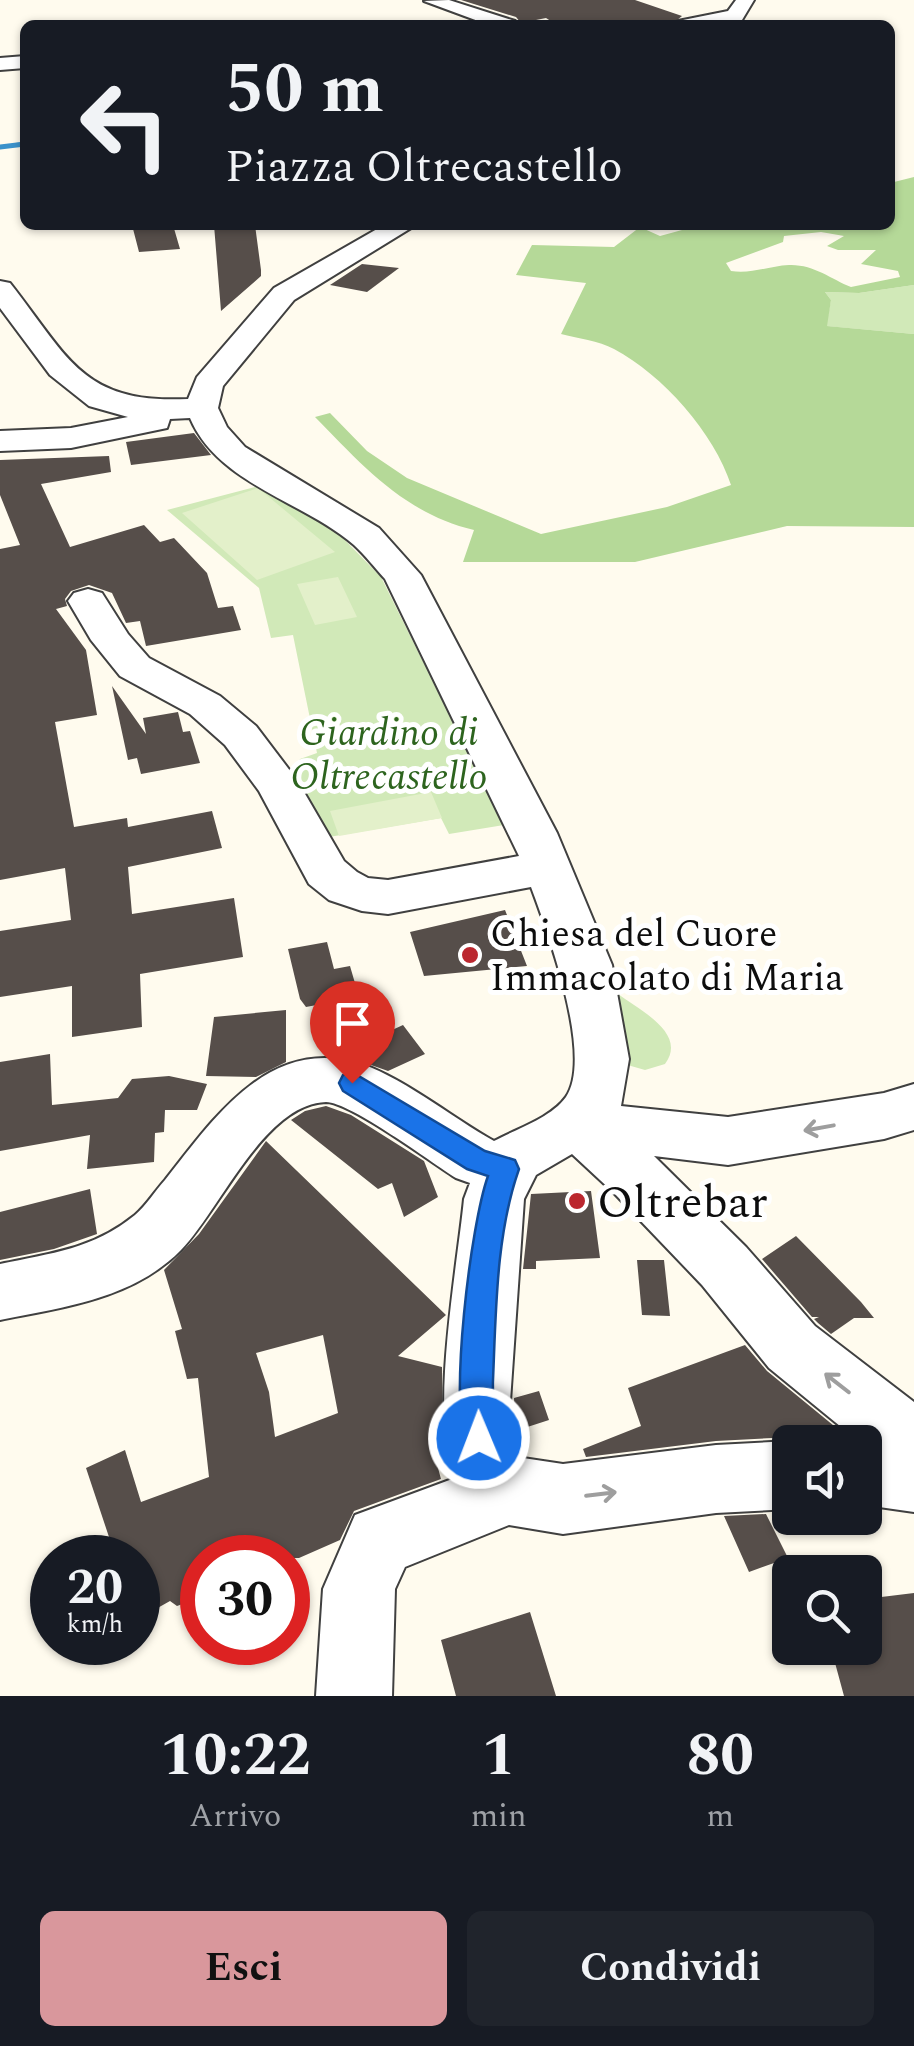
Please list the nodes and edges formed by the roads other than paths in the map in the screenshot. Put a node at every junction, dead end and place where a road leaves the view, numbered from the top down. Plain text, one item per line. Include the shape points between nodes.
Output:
1 (745, 0) edge
2 (428, 4) edge
3 (489, 20) edge
4 (721, 20) edge
5 (395, 230) edge
6 (0, 289) edge
7 (192, 399) junction
8 (0, 441) edge
9 (88, 601) dead end
10 (547, 868) junction
11 (588, 1103) junction
12 (914, 1107) edge
13 (505, 1169) junction
14 (0, 1292) edge
15 (914, 1444) edge
16 (882, 1473) edge
17 (772, 1476) edge
18 (914, 1478) edge
19 (504, 1490) junction
20 (354, 1696) edge

1 - 4 street
2 - 3 street
5 - 7 street via 284,294
6 - 7 street via 82,388 112,406
7 - 8 street via 167,418 110,432
7 - 10 street via 233,454 366,536 402,575
9 - 10 street via 116,648 142,673 225,720 274,777 337,884 371,898 388,897
10 - 11 street via 586,965 600,1034
12 -> 11 street via 728,1141
11 - 13 street
15 -> 11 street via 792,1347 635,1174
13 - 14 street via 477,1161 352,1083 300,1084 269,1099 158,1232 133,1250 102,1271
13 - 19 street via 494,1200 476,1416 482,1461
16 - 18 street
19 -> 17 street via 563,1499
19 - 20 street via 380,1540 359,1589

